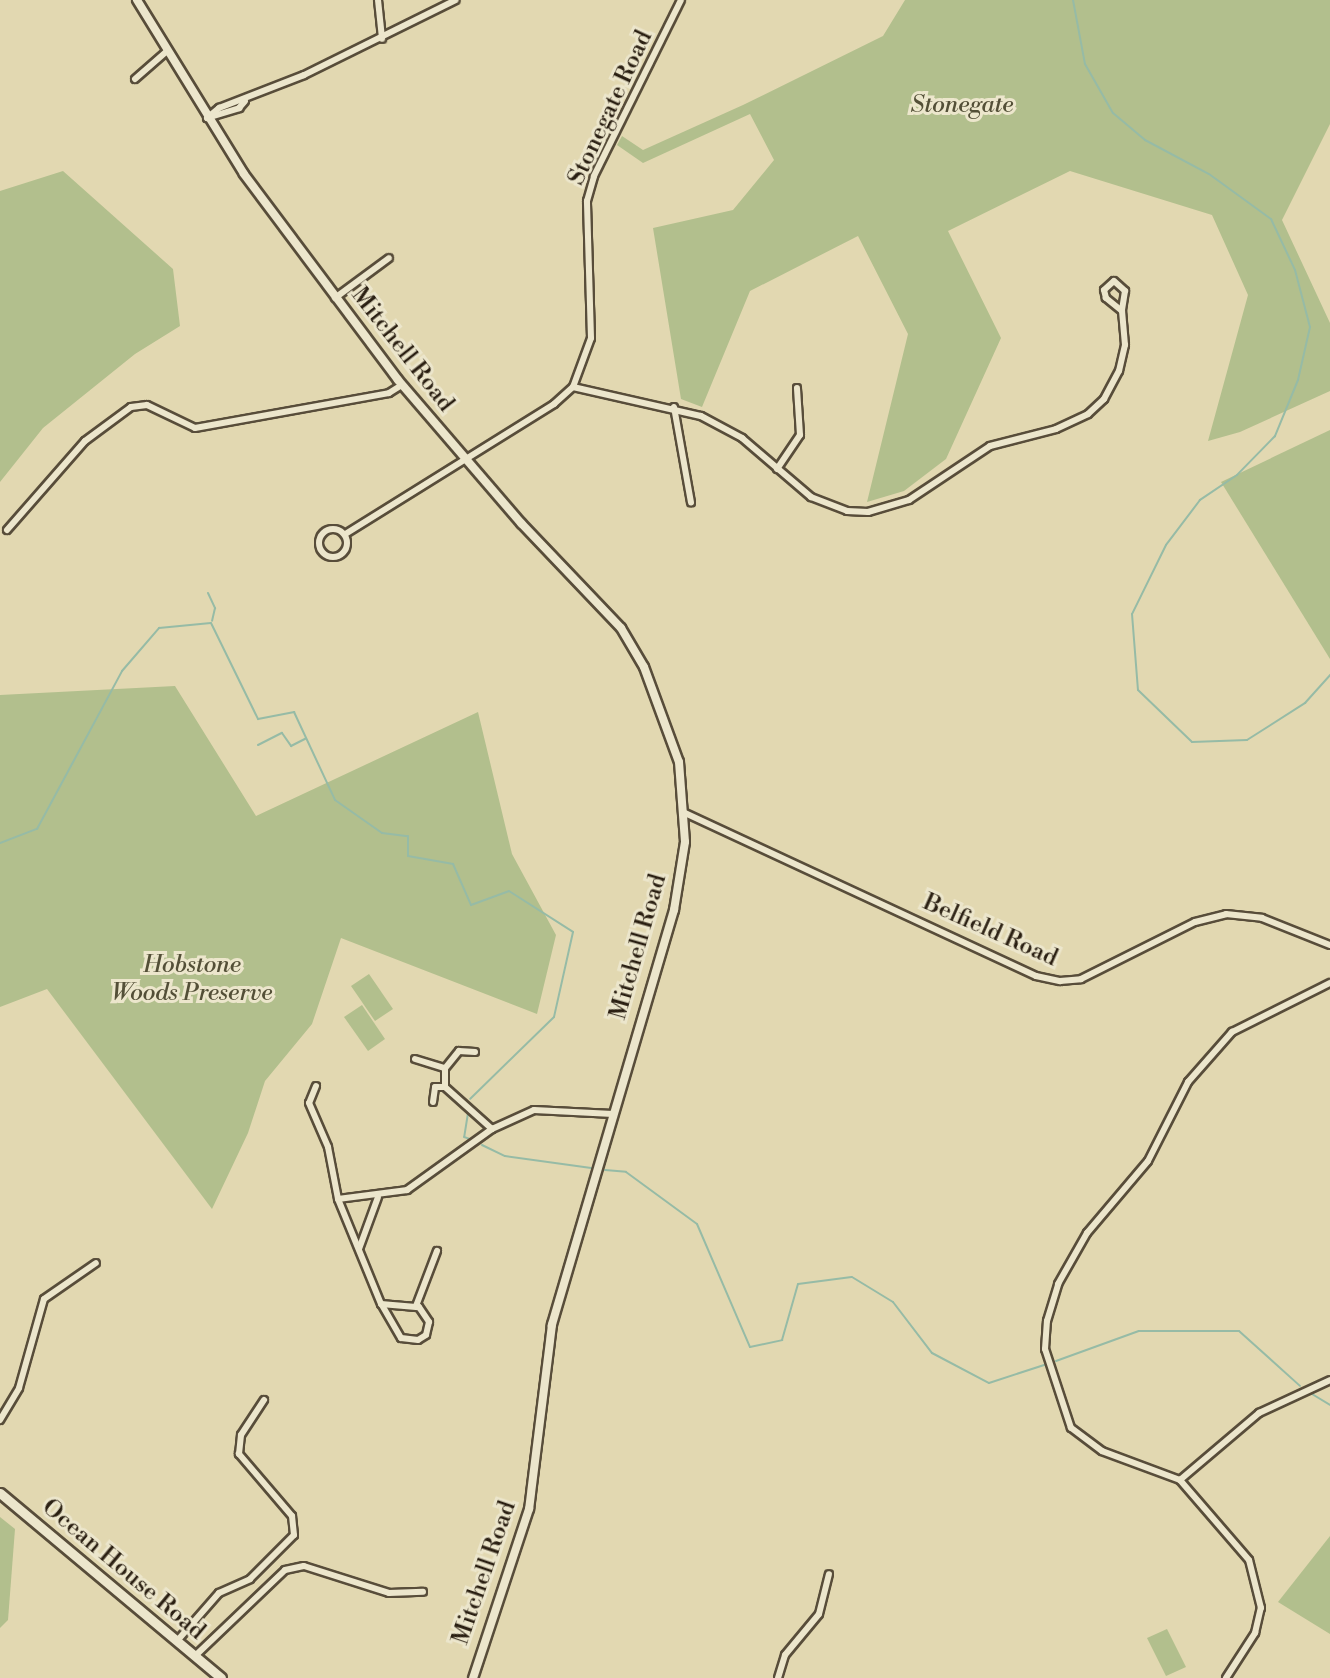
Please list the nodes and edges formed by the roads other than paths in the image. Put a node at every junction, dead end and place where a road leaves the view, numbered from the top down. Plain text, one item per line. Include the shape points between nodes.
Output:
1 (137, 0) edge
2 (378, 0) edge
3 (456, 0) edge
4 (681, 0) edge
5 (382, 39) junction
6 (167, 51) junction
7 (135, 79) dead end
8 (207, 118) junction
9 (389, 258) dead end
10 (335, 298) junction
11 (1122, 311) junction
12 (402, 385) junction
13 (573, 387) junction
14 (797, 388) dead end
15 (674, 407) junction
16 (465, 460) junction
17 (777, 469) junction
18 (691, 502) dead end
19 (7, 530) dead end
20 (347, 533) junction
21 (685, 813) junction
22 (1330, 945) edge
23 (1330, 983) edge
24 (475, 1052) dead end
25 (415, 1059) dead end
26 (445, 1068) junction
27 (316, 1086) dead end
28 (445, 1087) junction
29 (433, 1102) dead end
30 (613, 1114) junction
31 (492, 1129) junction
32 (378, 1197) junction
33 (338, 1199) junction
34 (359, 1249) junction
35 (437, 1251) dead end
36 (96, 1263) dead end
37 (381, 1304) junction
38 (416, 1306) junction
39 (1330, 1380) edge
40 (264, 1400) dead end
41 (0, 1420) edge
42 (1180, 1480) junction
43 (0, 1493) edge
44 (829, 1574) dead end
45 (423, 1592) dead end
46 (177, 1641) junction
47 (195, 1656) junction
48 (221, 1678) edge
49 (473, 1678) edge
50 (778, 1678) edge
51 (1226, 1678) edge

1 - 6 street, Mitchell Road
2 - 5 street
3 - 5 street
4 - 13 street, Stonegate Road via 594,176 587,201 591,338
5 - 8 street via 239,108
6 - 7 street
6 - 8 street, Mitchell Road
8 - 10 street, Mitchell Road
9 - 10 street
10 - 12 street, Mitchell Road
11 - 11 street via 1125,291 1120,284 1108,284 1106,298
11 - 17 street via 1125,345 1119,371 1104,399 1088,414 1056,429 990,446 896,506 868,512 825,505
12 - 16 street, Mitchell Road
12 - 19 street via 389,393 195,428 147,405 131,407 85,441
13 - 15 street
13 - 16 street
14 - 17 street via 800,435
15 - 17 street via 722,426
15 - 18 street
16 - 20 street
16 - 21 street, Mitchell Road via 631,643 674,745
20 - 20 street via 326,531 318,543 320,551 337,556
21 - 22 street, Belfield Road via 1036,976 1060,981 1081,979 1195,922 1226,914 1262,918
21 - 30 street, Mitchell Road via 674,910
23 - 42 street via 1232,1032 1188,1082 1148,1161 1087,1233 1058,1284 1045,1349 1071,1428 1102,1451
24 - 26 street via 459,1051
25 - 26 street
26 - 28 street
27 - 33 street via 309,1103 328,1147
28 - 29 street via 435,1087
28 - 31 street
30 - 31 street via 534,1110
30 - 49 street, Mitchell Road via 545,1359 529,1509
31 - 32 street via 407,1190
32 - 33 street
32 - 34 street
33 - 34 street
34 - 37 street
35 - 38 street
36 - 41 street via 44,1299 19,1388
37 - 38 street
37 - 38 street via 395,1334 412,1341 426,1335 429,1326 426,1314
39 - 42 street via 1259,1413
40 - 46 street via 241,1435 239,1454 292,1516 294,1535 250,1579 219,1593
42 - 51 street via 1239,1545 1257,1579 1261,1608 1255,1633
43 - 46 main road, Ocean House Road
44 - 50 street via 819,1614 785,1655
45 - 47 street via 389,1593 304,1566 285,1570
46 - 47 main road, Ocean House Road
47 - 48 main road, Ocean House Road

